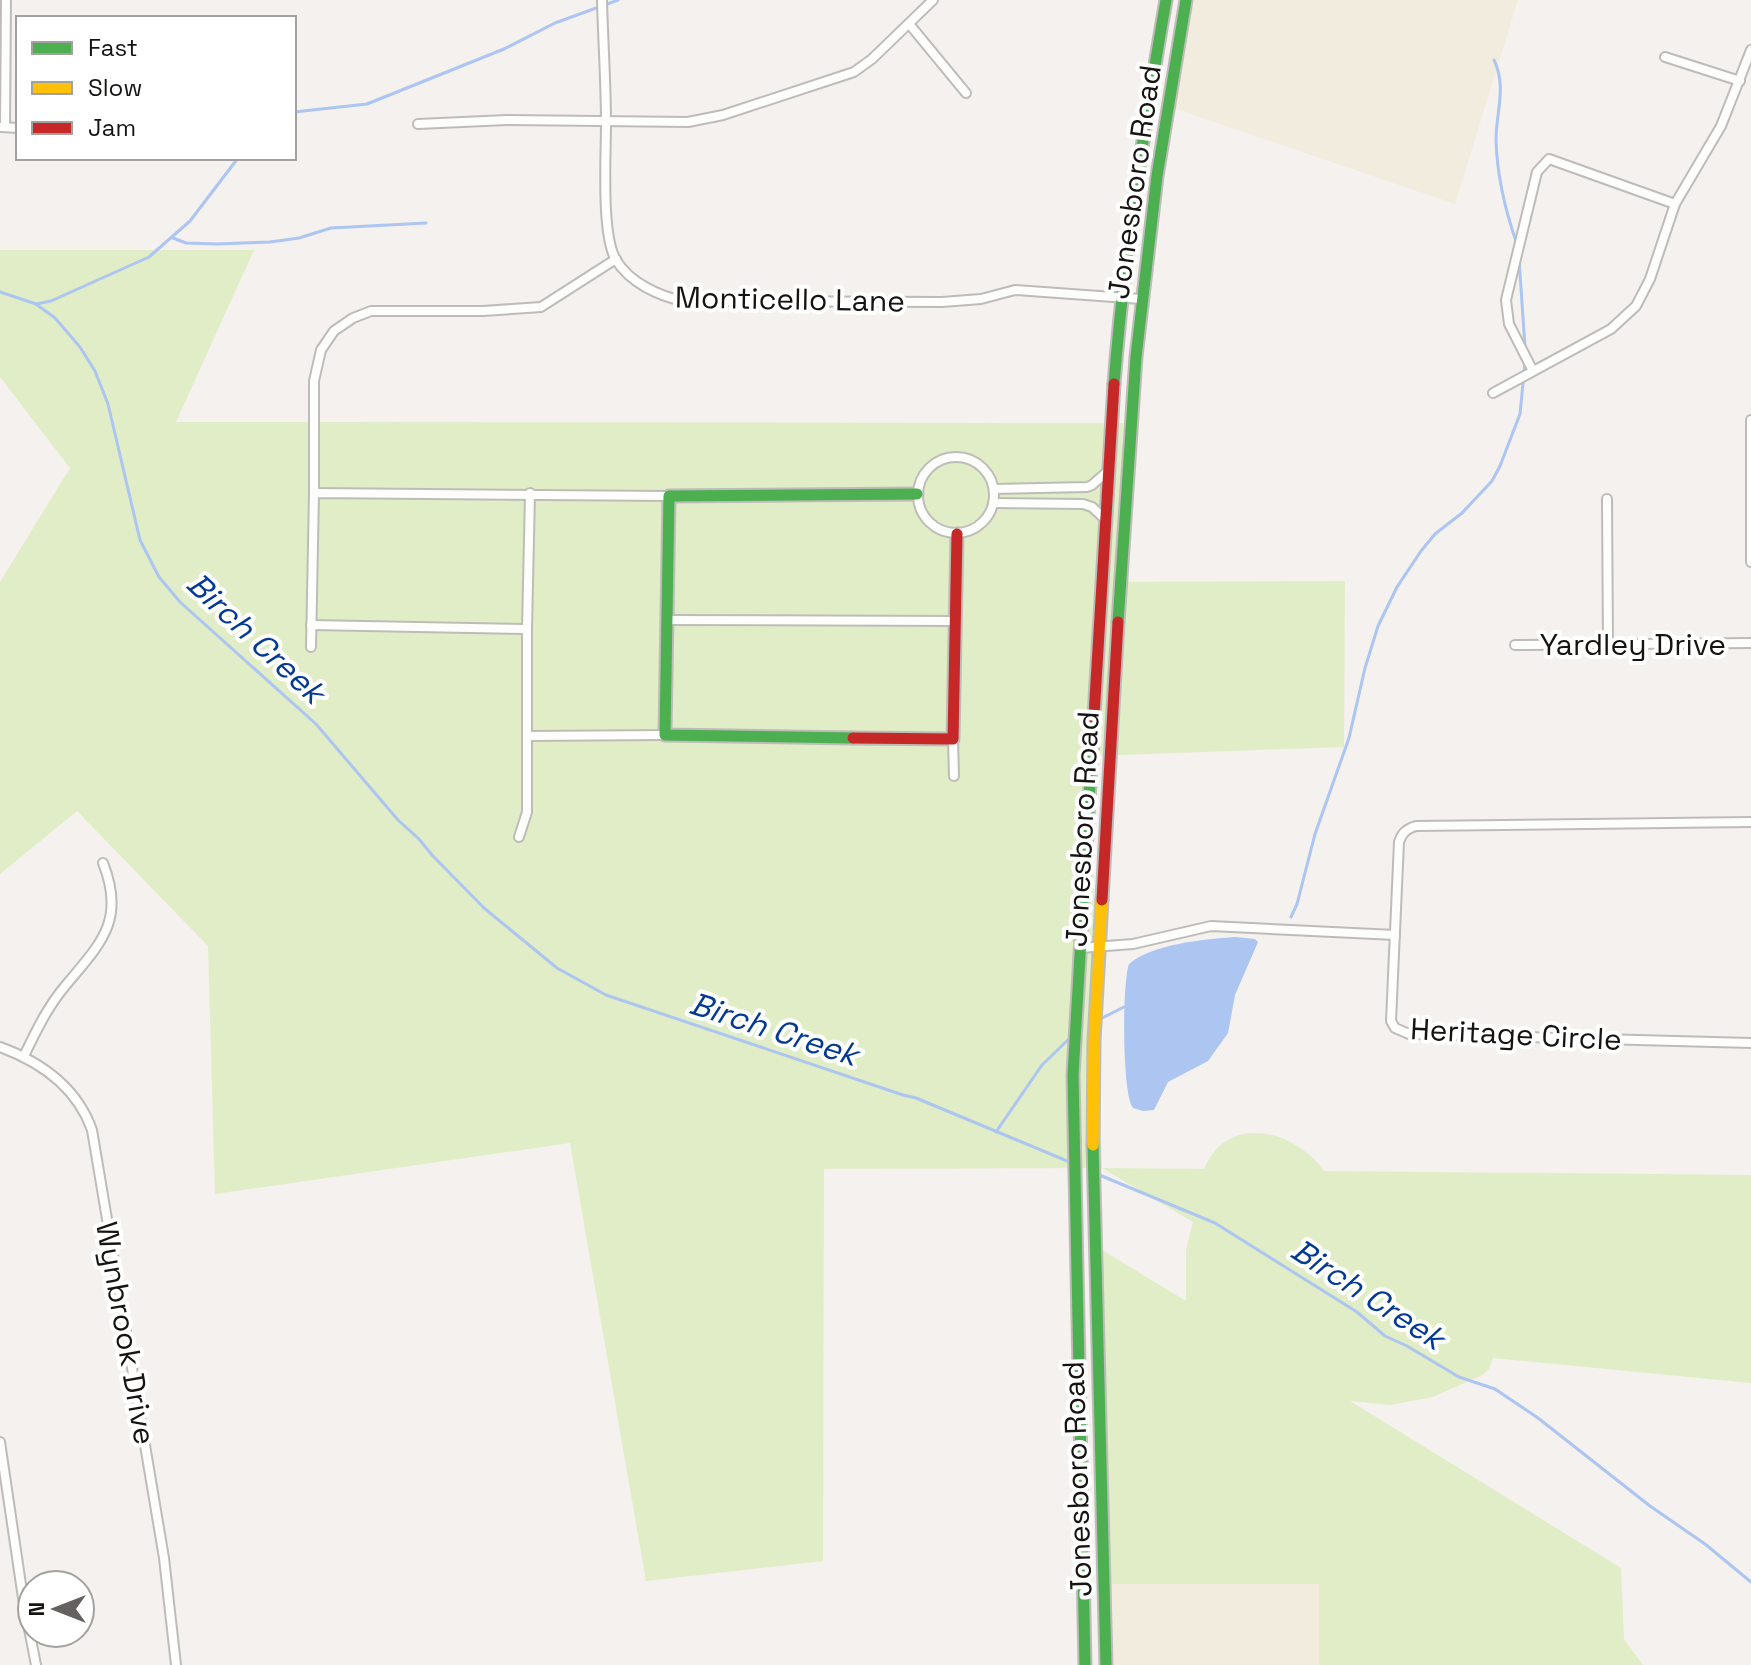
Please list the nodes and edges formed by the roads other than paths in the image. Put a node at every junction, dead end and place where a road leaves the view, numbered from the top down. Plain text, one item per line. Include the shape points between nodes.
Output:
1 (6, 0) edge
2 (602, 0) edge
3 (933, 0) edge
4 (1166, 0) edge
5 (1186, 0) edge
6 (910, 25) junction
7 (1751, 50) edge
8 (1665, 57) dead end
9 (1740, 81) junction
10 (966, 93) dead end
11 (606, 122) junction
12 (418, 124) dead end
13 (2, 127) edge
14 (1675, 204) junction
15 (616, 259) junction
16 (1121, 298) junction
17 (1141, 299) junction
18 (1533, 371) junction
19 (1493, 393) dead end
20 (1751, 420) edge
21 (1108, 470) junction
22 (994, 489) junction
23 (314, 493) junction
24 (530, 493) junction
25 (917, 494) junction
26 (669, 496) junction
27 (1607, 499) dead end
28 (993, 503) junction
29 (1105, 519) junction
30 (957, 534) junction
31 (1751, 562) edge
32 (667, 620) junction
33 (956, 621) junction
34 (311, 625) junction
35 (527, 629) junction
36 (1751, 643) edge
37 (1608, 644) junction
38 (1515, 645) dead end
39 (311, 647) dead end
40 (665, 735) junction
41 (527, 736) junction
42 (953, 739) junction
43 (954, 776) dead end
44 (1751, 822) edge
45 (519, 837) dead end
46 (103, 863) dead end
47 (1395, 935) junction
48 (1080, 948) junction
49 (1098, 948) junction
50 (1751, 1043) edge
51 (0, 1047) edge
52 (24, 1056) junction
53 (0, 1442) edge
54 (36, 1665) edge
55 (176, 1665) edge
56 (1085, 1665) edge
57 (1106, 1665) edge

1 - 13 street
2 - 11 street
3 - 6 street
4 - 16 main road, Jonesboro Road via 1135,178
5 - 17 main road, Jonesboro Road
6 - 10 street
6 - 11 street via 854,72 723,115 688,122
7 - 9 street
8 - 9 street
9 - 14 street via 1721,126
11 - 12 street
11 - 15 street via 606,198
14 - 18 street via 1636,306 1611,329
14 - 18 street via 1549,159 1537,172 1506,300 1509,324
15 - 16 street, Monticello Lane via 662,297 683,301 942,302 1015,290
15 - 23 street via 541,307 371,311 334,331 321,350 314,381
16 - 17 street, Monticello Lane
16 - 21 main road, Jonesboro Road
17 - 49 main road, Jonesboro Road
18 - 19 street
20 - 31 street
21 - 22 street via 1087,487
21 - 29 main road, Jonesboro Road
22 - 25 street via 982,467 959,456 935,462 925,471
22 - 28 street
23 - 24 street
23 - 34 street
24 - 26 street
24 - 35 street
25 - 26 main road
25 - 30 street via 925,518
26 - 32 main road
27 - 37 street
28 - 29 street via 1083,504
28 - 30 street via 977,527
29 - 48 main road, Jonesboro Road
30 - 33 main road
32 - 33 street
32 - 40 main road
33 - 42 main road
34 - 35 street
34 - 39 street
35 - 41 street
36 - 37 street, Yardley Drive
37 - 38 street, Yardley Drive
40 - 41 street
40 - 42 main road
41 - 45 street via 527,812
42 - 43 street
44 - 47 street, Heritage Circle via 1416,826 1399,842
46 - 52 street via 111,904 108,929 64,986
47 - 49 street via 1211,926
47 - 50 street, Heritage Circle via 1391,1021 1402,1032
48 - 49 street
48 - 56 main road, Jonesboro Road via 1073,1154
49 - 57 main road, Jonesboro Road via 1091,1125
51 - 52 street, Wynbrook Drive
52 - 55 street, Wynbrook Drive via 72,1092 92,1130 164,1558
53 - 54 street

